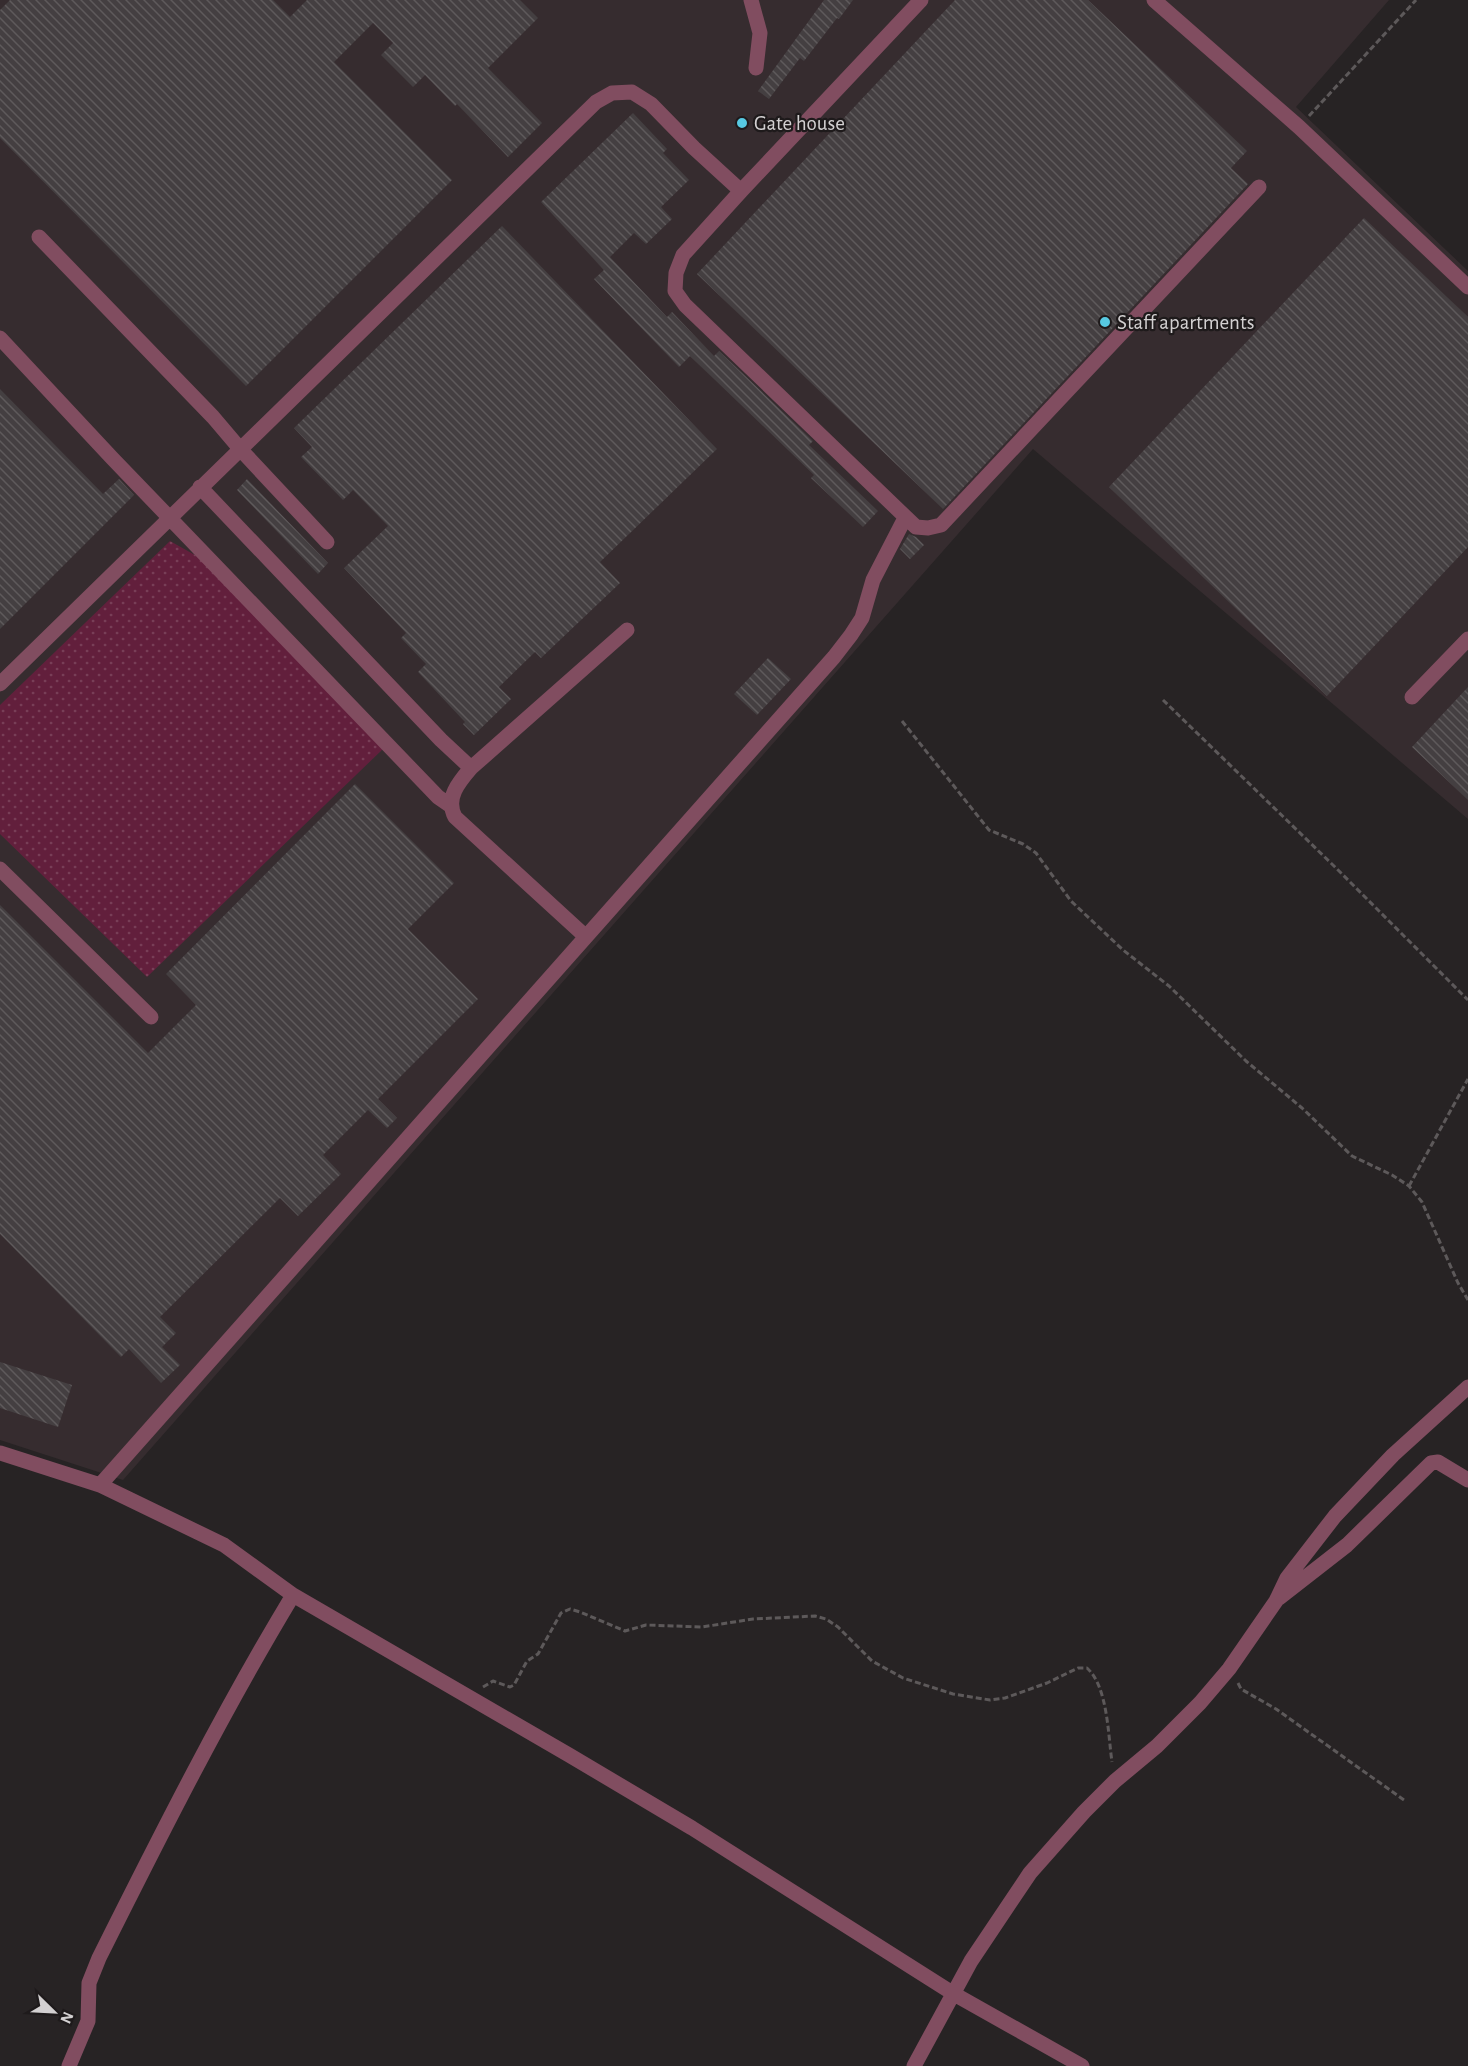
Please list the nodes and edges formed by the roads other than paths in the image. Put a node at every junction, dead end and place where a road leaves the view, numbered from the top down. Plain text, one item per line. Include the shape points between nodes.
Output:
1 (751, 0) edge
2 (921, 0) edge
3 (1154, 0) edge
4 (756, 68) dead end
5 (1259, 187) dead end
6 (741, 190) junction
7 (39, 237) dead end
8 (1468, 287) edge
9 (0, 338) edge
10 (241, 450) junction
11 (200, 488) junction
12 (171, 517) junction
13 (905, 518) junction
14 (327, 542) dead end
15 (627, 630) dead end
16 (1468, 639) edge
17 (0, 684) edge
18 (1412, 697) dead end
19 (471, 768) junction
20 (451, 806) junction
21 (0, 869) edge
22 (585, 936) junction
23 (150, 1017) dead end
24 (1468, 1387) edge
25 (0, 1453) edge
26 (1468, 1480) edge
27 (100, 1485) junction
28 (293, 1595) junction
29 (1276, 1601) junction
30 (954, 1994) junction
31 (69, 2066) edge
32 (914, 2066) edge
33 (1082, 2066) edge

1 - 4 street via 760,33
2 - 6 street
3 - 8 street via 1299,127
5 - 13 street via 941,525 916,527
6 - 10 street via 651,104 632,92 612,93 596,102
6 - 13 street via 683,255 675,291
7 - 10 street
9 - 12 street
10 - 11 street
10 - 14 street
11 - 12 street
11 - 19 street
12 - 17 street
12 - 20 street via 438,797
13 - 22 street via 873,580 851,635
15 - 19 street
16 - 18 street
19 - 20 street via 459,782
20 - 22 street via 456,817
21 - 23 street
22 - 27 street
24 - 29 street via 1393,1455 1335,1516 1287,1578
25 - 27 street
26 - 29 street via 1438,1462 1431,1463 1347,1545
27 - 28 street via 224,1545
28 - 30 street via 692,1828
28 - 31 street via 178,1803 99,1958 89,1983 88,2021
29 - 30 street via 1200,1703 1055,1842 993,1925
30 - 32 street
30 - 33 street

